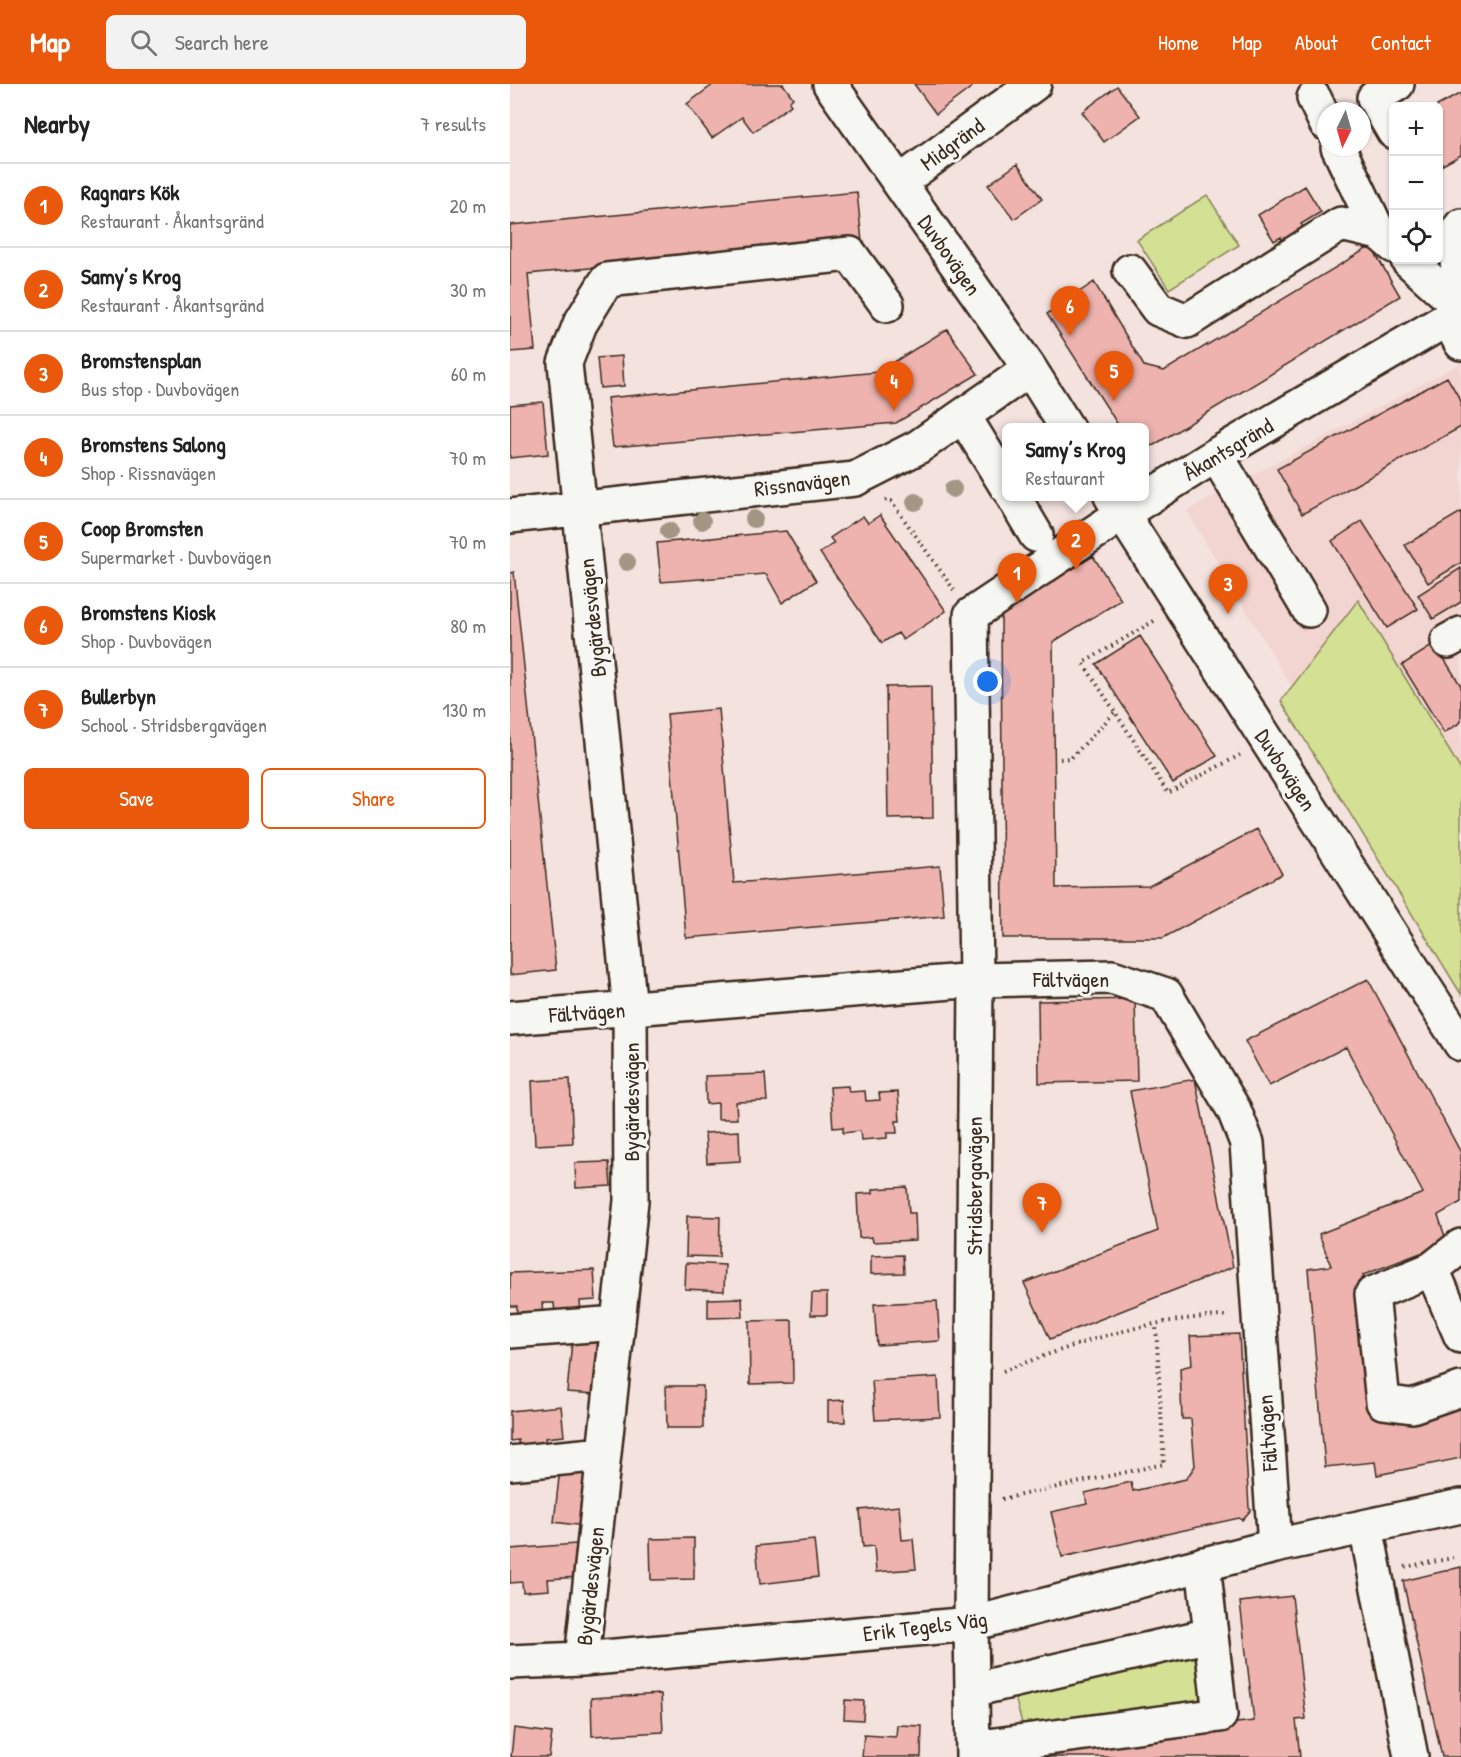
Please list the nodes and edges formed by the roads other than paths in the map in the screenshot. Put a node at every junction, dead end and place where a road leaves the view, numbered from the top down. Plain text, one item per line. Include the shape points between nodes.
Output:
1 (830, 84) edge
2 (1034, 84) edge
3 (1397, 84) edge
4 (1389, 124) edge
5 (1343, 156) edge
6 (900, 182) junction
7 (1451, 225) edge
8 (1386, 240) edge
9 (1412, 264) edge
10 (1130, 271) dead end
11 (887, 305) dead end
12 (1458, 314) edge
13 (1030, 369) junction
14 (964, 417) junction
15 (1064, 423) edge
16 (1216, 455) junction
17 (1002, 479) edge
18 (1149, 489) edge
19 (1016, 501) edge
20 (1117, 505) edge
21 (580, 509) junction
22 (510, 516) edge
23 (1036, 535) dead end
24 (1309, 610) dead end
25 (971, 615) joint
26 (975, 980) junction
27 (630, 1010) junction
28 (510, 1018) edge
29 (1461, 1044) edge
30 (1461, 1246) edge
31 (1432, 1269) junction
32 (618, 1323) junction
33 (510, 1330) edge
34 (1461, 1336) edge
35 (1461, 1389) edge
36 (604, 1454) junction
37 (510, 1464) edge
38 (1461, 1506) edge
39 (1366, 1527) junction
40 (1275, 1546) junction
41 (1203, 1564) junction
42 (971, 1624) junction
43 (1210, 1635) junction
44 (582, 1659) junction
45 (510, 1662) edge
46 (972, 1690) junction
47 (973, 1753) edge
48 (1412, 1757) edge

1 - 6 street, Duvbovägen
2 - 6 street, Midgränd
3 - 4 street via 1374,98
5 - 8 street
6 - 13 street, Duvbovägen
7 - 12 street
8 - 10 street via 1341,224 1187,321 1158,309
9 - 12 street
11 - 21 street via 850,254 607,280 580,324 565,363
12 - 16 street, Åkantsgränd
13 - 14 street, Rissnavägen
13 - 15 street, Duvbovägen
14 - 17 street
14 - 21 street, Rissnavägen via 918,447 855,479
16 - 18 street, Åkantsgränd
16 - 24 street
19 - 23 street
20 - 25 street, Åkantsgränd
20 - 29 street, Duvbovägen
21 - 22 street, Rissnavägen
21 - 27 street, Bygärdesvägen
25 - 26 street, Stridsbergavägen
26 - 27 street, Fältvägen
26 - 40 street, Fältvägen via 1112,976 1166,995 1234,1110 1247,1143
26 - 42 street, Stridsbergavägen
27 - 28 street, Fältvägen
27 - 32 street, Bygärdesvägen via 631,1201
30 - 31 street
31 - 34 street
31 - 35 street via 1372,1294 1383,1402 1412,1406
32 - 33 street
32 - 36 street, Bygärdesvägen
36 - 37 street
36 - 44 street, Bygärdesvägen
38 - 39 street, Erik Tegels Väg
39 - 40 street, Erik Tegels Väg
39 - 48 street
40 - 41 street, Erik Tegels Väg
41 - 42 street, Erik Tegels Väg
41 - 43 street
42 - 44 street, Erik Tegels Väg
42 - 46 street, Stridsbergavägen
43 - 46 street
43 - 47 street via 1220,1715
44 - 45 street, Erik Tegels Väg
46 - 47 street, Stridsbergavägen

